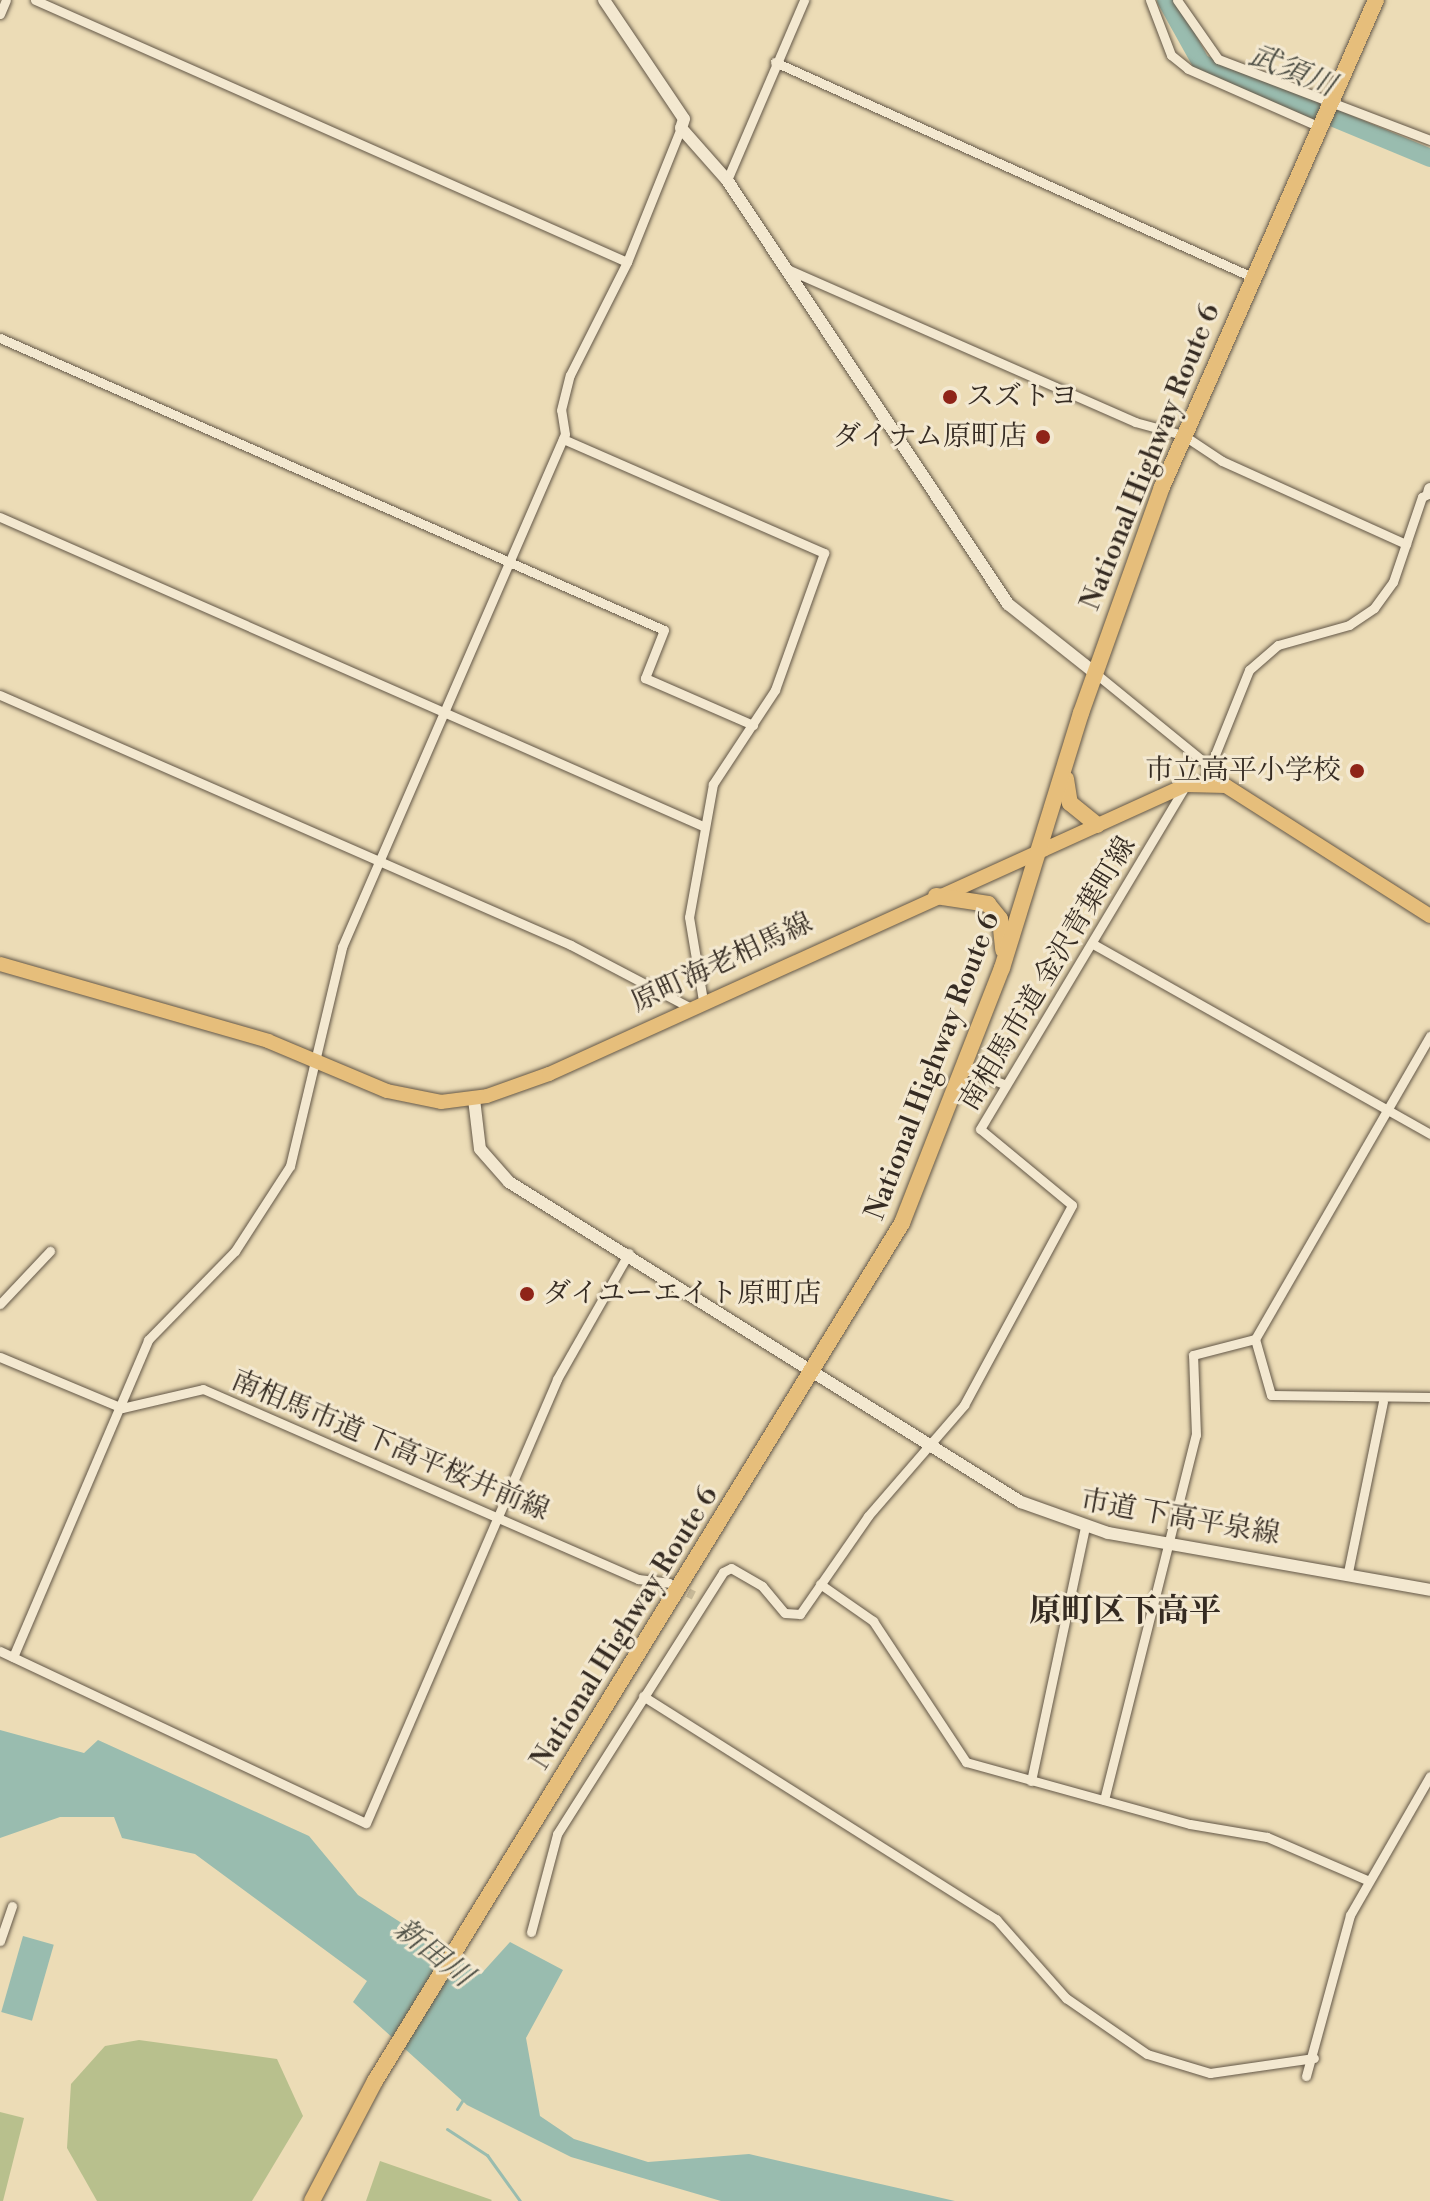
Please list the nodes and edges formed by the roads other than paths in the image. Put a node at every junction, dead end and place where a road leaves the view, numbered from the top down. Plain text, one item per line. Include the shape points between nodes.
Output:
1 (6, 0) edge
2 (35, 0) edge
3 (604, 0) edge
4 (804, 0) edge
5 (1150, 0) edge
6 (1177, 0) edge
7 (1376, 0) edge
8 (0, 14) edge
9 (775, 62) junction
10 (1323, 115) junction
11 (681, 128) junction
12 (1430, 140) edge
13 (727, 180) junction
14 (627, 262) junction
15 (787, 269) junction
16 (1252, 277) junction
17 (0, 338) edge
18 (1183, 435) junction
19 (563, 439) junction
20 (1430, 492) edge
21 (0, 517) edge
22 (1406, 544) junction
23 (509, 564) junction
24 (1095, 673) junction
25 (0, 695) edge
26 (444, 713) junction
27 (753, 725) junction
28 (1068, 765) junction
29 (1208, 765) junction
30 (1204, 782) junction
31 (1186, 785) junction
32 (1097, 825) junction
33 (703, 826) junction
34 (1038, 856) junction
35 (379, 861) junction
36 (936, 896) junction
37 (1430, 916) edge
38 (1093, 944) junction
39 (0, 964) edge
40 (1002, 968) junction
41 (696, 1004) junction
42 (1430, 1036) edge
43 (312, 1057) junction
44 (966, 1070) junction
45 (1004, 1084) junction
46 (474, 1099) junction
47 (1389, 1111) junction
48 (1430, 1134) edge
49 (50, 1251) dead end
50 (629, 1253) junction
51 (0, 1304) edge
52 (1255, 1339) junction
53 (0, 1357) edge
54 (815, 1373) junction
55 (1430, 1397) edge
56 (1383, 1402) junction
57 (122, 1408) junction
58 (932, 1445) junction
59 (501, 1519) junction
60 (1085, 1527) junction
61 (1169, 1543) junction
62 (1348, 1572) junction
63 (669, 1583) tunnel mouth
64 (820, 1584) junction
65 (1430, 1590) edge
66 (0, 1651) edge
67 (13, 1657) junction
68 (643, 1696) junction
69 (1430, 1776) edge
70 (1031, 1781) junction
71 (1104, 1800) junction
72 (1367, 1880) junction
73 (12, 1906) dead end
74 (531, 1932) dead end
75 (0, 1941) edge
76 (1314, 2058) junction
77 (1306, 2076) dead end
78 (312, 2201) edge

1 - 8 street
2 - 14 street
3 - 11 street via 684,119
4 - 9 street
5 - 10 street via 1171,55 1188,69
6 - 10 street via 1218,59
7 - 10 highway, National Highway Route 6
9 - 13 street
9 - 16 street
10 - 12 street via 1346,104
10 - 16 highway, National Highway Route 6
11 - 13 street
11 - 14 street
13 - 15 street
14 - 19 street via 570,375 561,410
15 - 18 street via 1135,422
15 - 24 street via 1008,604
16 - 18 highway, National Highway Route 6
17 - 23 street
18 - 22 street via 1222,461
18 - 24 highway, National Highway Route 6
19 - 23 street
19 - 27 street via 824,553 775,690
20 - 22 street
21 - 26 street
22 - 29 street via 1393,582 1363,617 1261,657 1243,680
23 - 26 street
23 - 27 street via 664,630 645,678
24 - 28 highway, National Highway Route 6
24 - 29 street
25 - 35 street
26 - 33 street
26 - 35 street
27 - 33 street via 713,784
28 - 32 highway via 1070,803
28 - 34 highway, National Highway Route 6
29 - 30 street
30 - 31 main road, 原町海老相馬線
30 - 37 main road, 原町海老相馬線 via 1242,795
31 - 32 main road, 原町海老相馬線
31 - 38 street, 南相馬市道 金沢青葉町線
32 - 34 main road, 原町海老相馬線
33 - 41 street via 689,917
34 - 36 main road, 原町海老相馬線
34 - 40 highway, National Highway Route 6
35 - 41 street
35 - 43 street via 342,947
36 - 40 highway via 968,897 995,911 1003,928
36 - 41 main road, 原町海老相馬線
38 - 45 street, 南相馬市道 金沢青葉町線
38 - 47 street
39 - 43 main road, 原町海老相馬線
40 - 44 highway, National Highway Route 6
41 - 46 main road, 原町海老相馬線 via 549,1074
42 - 47 street
43 - 46 main road, 原町海老相馬線 via 407,1096
43 - 57 street via 290,1166 235,1251 153,1332
44 - 45 street
44 - 54 highway, National Highway Route 6 via 902,1223
45 - 58 street, 南相馬市道 金沢青葉町線 via 980,1129 1072,1205 964,1405
46 - 50 street, 市道 下高平泉線 via 480,1149 492,1169
47 - 48 street
47 - 52 street
49 - 51 street
50 - 54 street, 市道 下高平泉線
50 - 59 street via 557,1379
52 - 56 street via 1271,1395
52 - 61 street via 1193,1355 1196,1435
53 - 57 street
54 - 58 street, 市道 下高平泉線
54 - 78 highway, National Highway Route 6 via 385,2065
55 - 56 street
56 - 62 street
57 - 59 street, 南相馬市道 下高平桜井前線 via 203,1389
57 - 67 street
58 - 60 street, 市道 下高平泉線 via 1021,1502
58 - 64 street, 南相馬市道 金沢青葉町線
59 - 63 street, 南相馬市道 下高平桜井前線 via 650,1584
59 - 67 street via 366,1823
60 - 61 street, 市道 下高平泉線
60 - 70 street
61 - 62 street, 市道 下高平泉線
61 - 71 street
62 - 65 street, 市道 下高平泉線
64 - 68 street, 南相馬市道 金沢青葉町線 via 794,1617 731,1568 699,1598
64 - 70 street via 873,1621 963,1759
66 - 67 street
68 - 74 street, 南相馬市道 金沢青葉町線 via 557,1834
68 - 76 street via 996,1919 1066,1998 1147,2054 1210,2073
69 - 72 street
70 - 71 street
71 - 72 street via 1267,1837
72 - 76 street via 1346,1928
73 - 75 street
76 - 77 street

